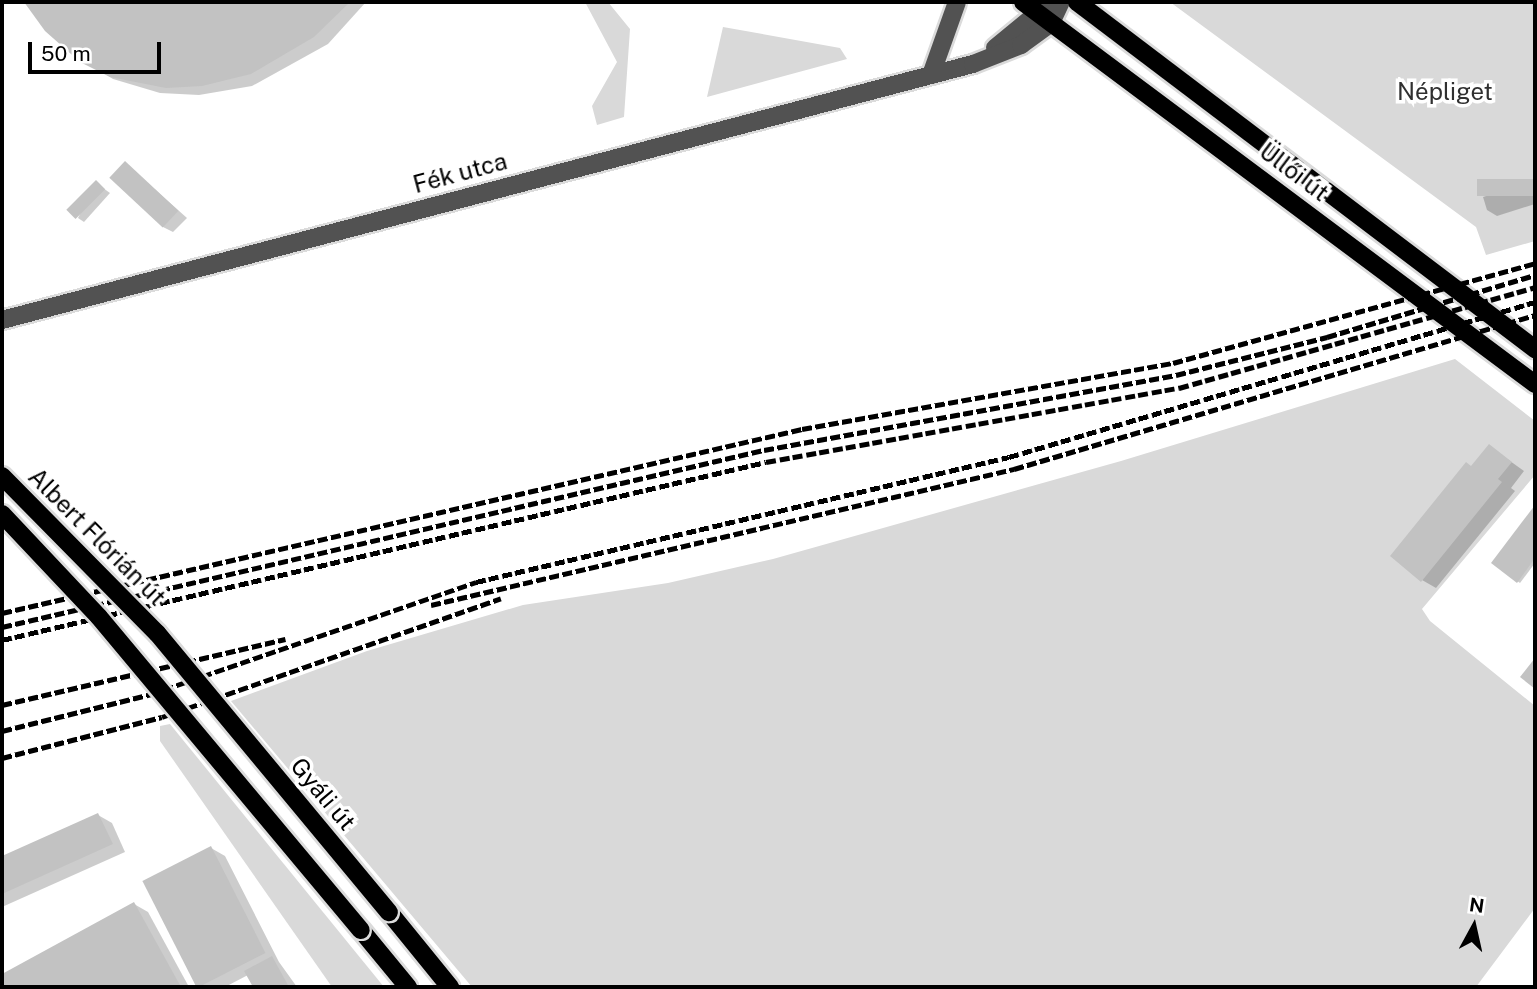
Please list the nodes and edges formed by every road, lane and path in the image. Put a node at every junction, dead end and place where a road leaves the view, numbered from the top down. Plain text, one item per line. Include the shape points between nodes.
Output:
1 (957, 2) edge
2 (1051, 2) edge
3 (1061, 2) edge
4 (1077, 2) edge
5 (1029, 7) edge
6 (1051, 23) junction
7 (973, 64) junction
8 (931, 75) junction
9 (2, 320) edge
10 (1535, 349) edge
11 (1535, 383) edge
12 (2, 476) edge
13 (2, 514) edge
14 (157, 633) joint
15 (408, 987) edge
16 (450, 987) edge

1 - 8 street
2 - 5 street, Fék utca
3 - 6 street, Fék utca
4 - 10 main road, Üllői út
5 - 6 main road, Üllői út
5 - 7 street, Fék utca via 1010,37
6 - 7 street, Fék utca via 1021,45
6 - 11 main road, Üllői út
7 - 8 street, Fék utca
8 - 9 street, Fék utca
12 - 14 main road, Albert Flórián út, bridge
13 - 15 main road, Albert Flórián út, bridge via 72,586
14 - 16 main road, Gyáli út, bridge

